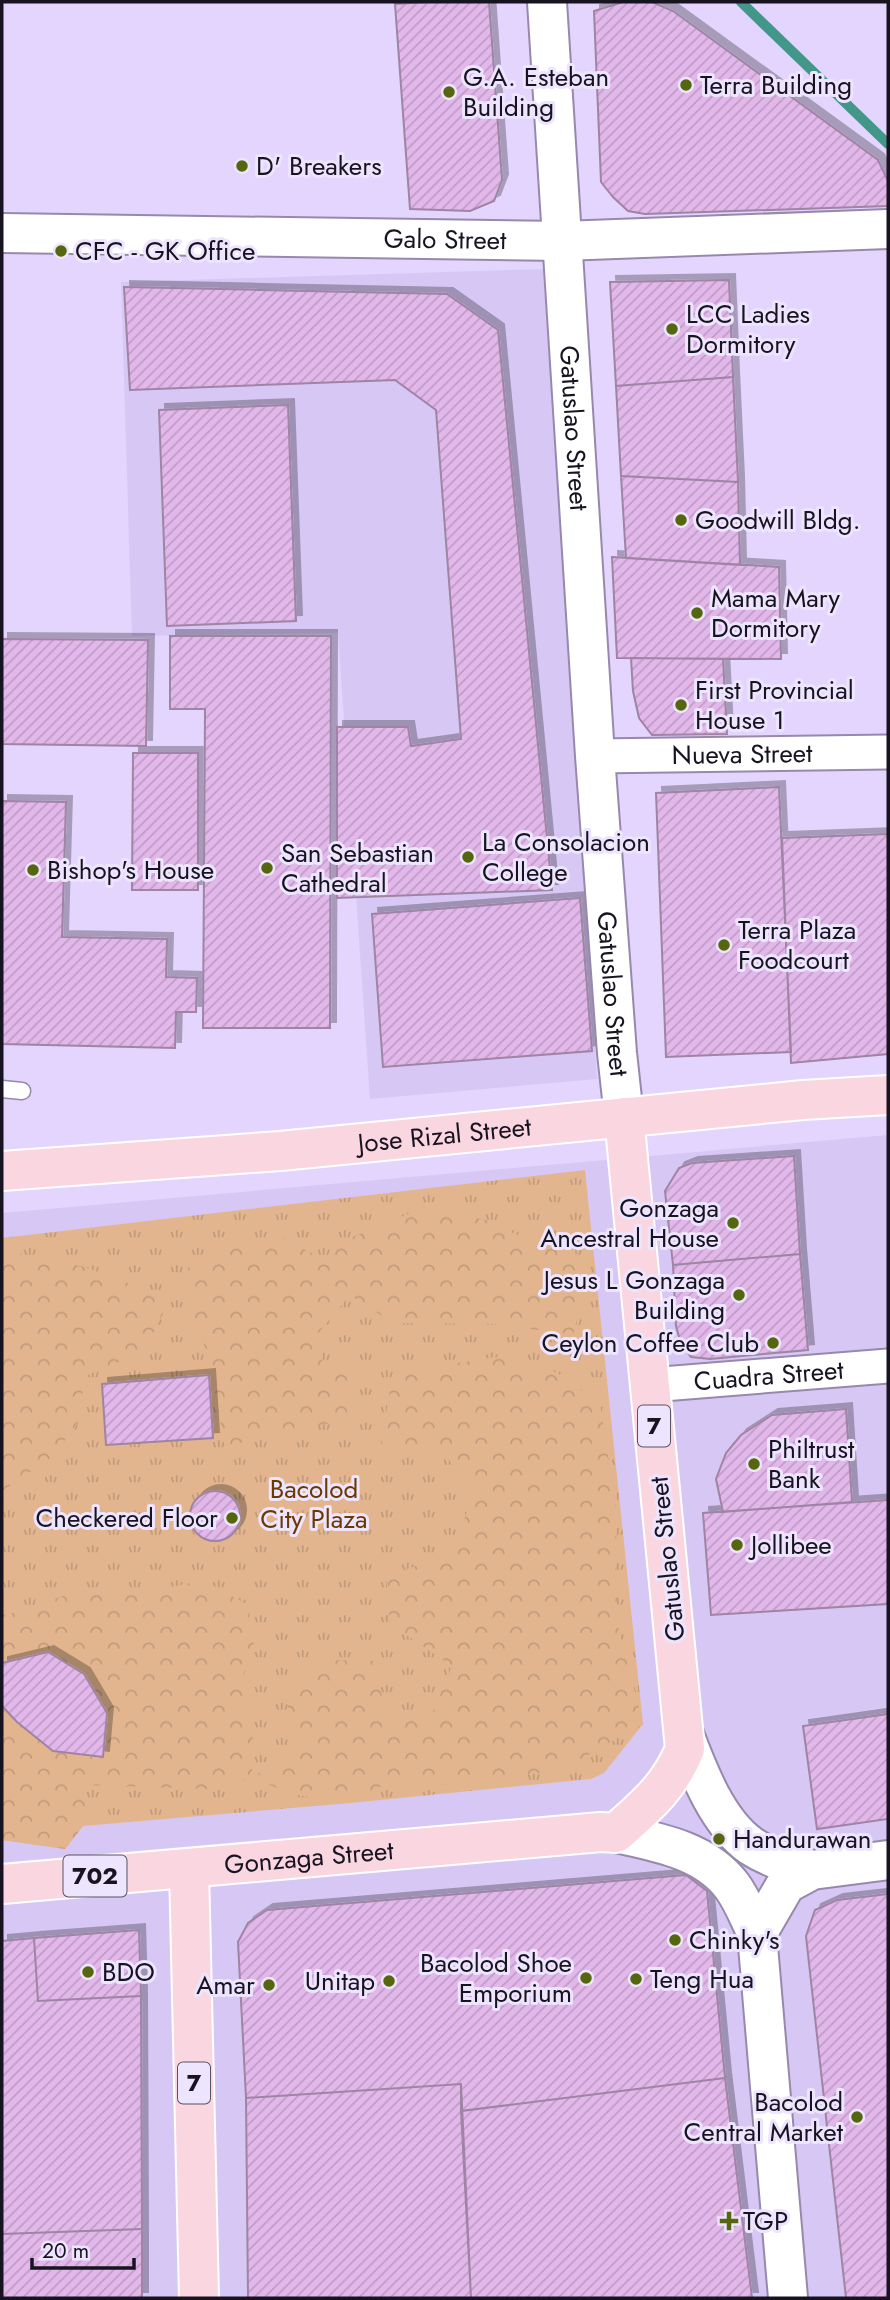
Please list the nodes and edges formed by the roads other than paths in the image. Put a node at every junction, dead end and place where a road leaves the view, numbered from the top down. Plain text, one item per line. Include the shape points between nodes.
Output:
1 (547, 4) edge
2 (888, 229) edge
3 (2, 233) edge
4 (562, 241) junction
5 (888, 752) edge
6 (595, 756) junction
7 (2, 1089) edge
8 (22, 1091) dead end
9 (888, 1095) edge
10 (624, 1117) junction
11 (2, 1171) edge
12 (888, 1366) edge
13 (650, 1385) junction
14 (684, 1734) junction
15 (616, 1833) junction
16 (888, 1860) edge
17 (189, 1868) junction
18 (812, 1870) junction
19 (2, 1884) edge
20 (757, 1934) junction
21 (199, 2298) edge
22 (788, 2298) edge

1 - 4 street, Gatuslao Street
2 - 4 street, Galo Street
3 - 4 street, Galo Street
4 - 6 street, Gatuslao Street
5 - 6 street, Nueva Street
6 - 10 street, Gatuslao Street
7 - 8 lane
9 - 10 main road, Jose Rizal Street
10 - 11 main road, Jose Rizal Street via 280,1151
10 - 13 main road, Gatuslao Street / 7
12 - 13 street, Cuadra Street
13 - 14 main road, Gatuslao Street / 7
14 - 15 main road, Gatuslao Street / 7 via 685,1749 676,1770 657,1796
14 - 18 street, Gatuslao Street via 710,1795 734,1832 772,1857
15 - 17 main road, Gonzaga Street
15 - 20 street via 667,1844 707,1864 732,1886
16 - 18 street
17 - 19 main road, Gonzaga Street / 702
17 - 21 main road, 7
18 - 20 street via 786,1884
20 - 22 street

